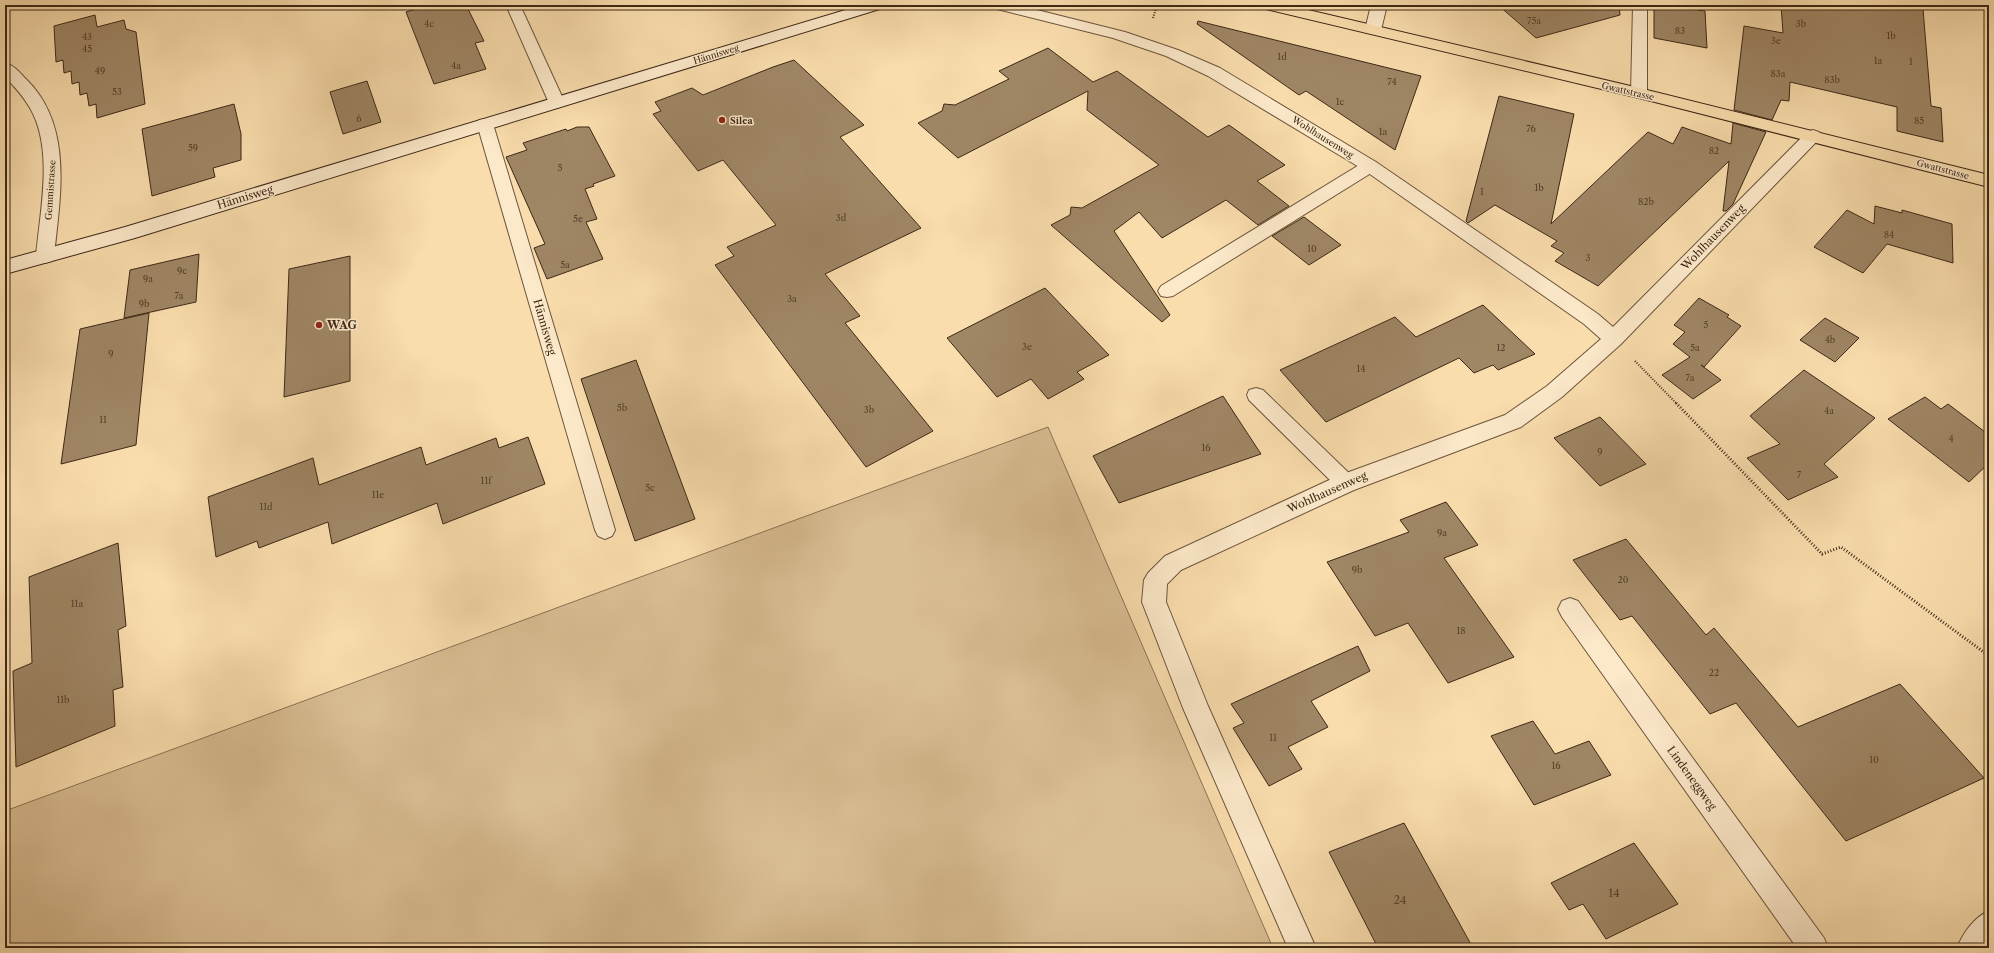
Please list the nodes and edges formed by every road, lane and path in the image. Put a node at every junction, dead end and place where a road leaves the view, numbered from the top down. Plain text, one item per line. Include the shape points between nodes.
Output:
1 (513, 5) edge
2 (878, 5) edge
3 (998, 5) edge
4 (1379, 5) edge
5 (1640, 5) edge
6 (1271, 6) edge
7 (1373, 30) junction
8 (5, 68) edge
9 (1639, 93) junction
10 (558, 103) junction
11 (485, 124) junction
12 (1813, 136) junction
13 (1370, 166) junction
14 (1989, 181) edge
15 (45, 256) junction
16 (5, 267) edge
17 (1167, 291) dead end
18 (1614, 339) junction
19 (1256, 395) dead end
20 (1346, 482) junction
21 (605, 530) dead end
22 (1570, 609) dead end
23 (1989, 656) edge
24 (1989, 925) edge
25 (1302, 948) edge
26 (1814, 948) edge
27 (1971, 948) edge

1 - 10 lane
2 - 10 street, Hännisweg
3 - 13 street, Wohlhausenweg via 1119,35 1190,60 1270,104
4 - 7 street
5 - 9 lane
6 - 7 main road, Gwattstrasse
7 - 9 main road, Gwattstrasse
8 - 15 street, Gemmistrasse via 16,76 33,97 45,120 52,147 53,175
9 - 12 main road, Gwattstrasse
10 - 11 street, Hännisweg
11 - 15 street, Hännisweg
11 - 21 lane, Hännisweg
12 - 14 main road, Gwattstrasse
12 - 18 street, Wohlhausenweg
13 - 17 lane
13 - 18 street, Wohlhausenweg via 1591,319
15 - 16 street, Hännisweg
18 - 20 street, Wohlhausenweg via 1565,384 1513,421
18 - 23 path via 1822,554 1841,547
19 - 20 lane
20 - 25 street, Wohlhausenweg via 1172,563 1156,580 1154,602 1196,708
22 - 26 street, Lindeneggweg
24 - 27 street

